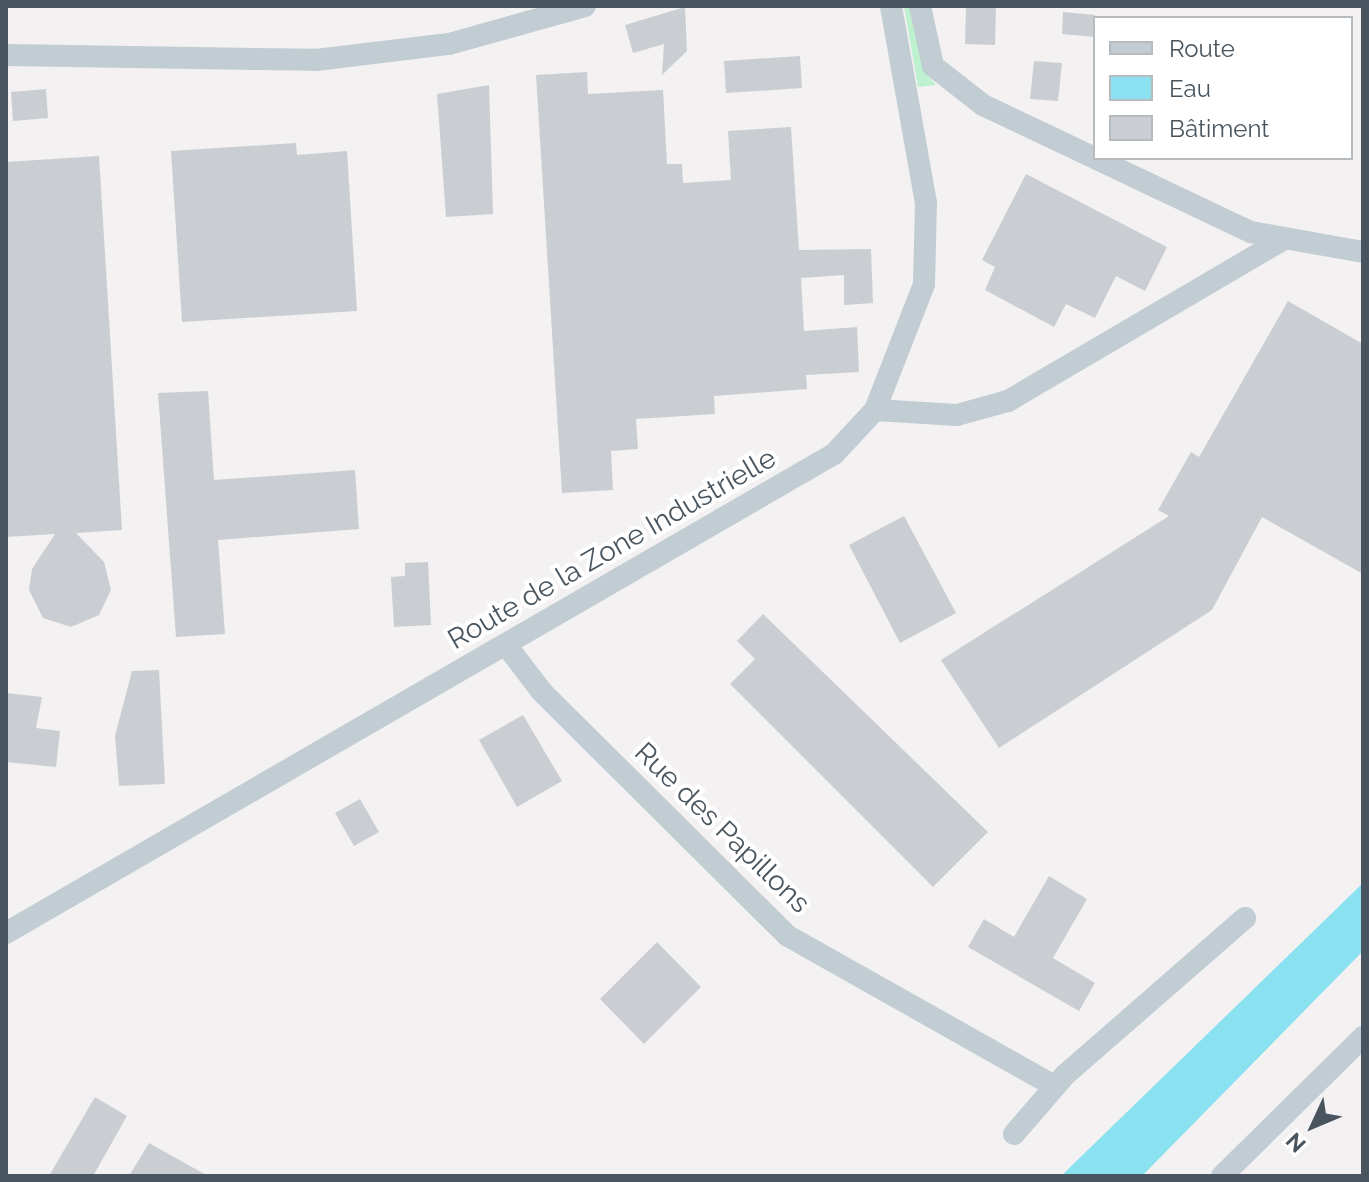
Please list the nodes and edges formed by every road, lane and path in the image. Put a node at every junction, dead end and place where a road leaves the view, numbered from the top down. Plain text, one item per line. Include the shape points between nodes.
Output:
1 (585, 6) edge
2 (891, 6) edge
3 (920, 6) edge
4 (6, 55) edge
5 (1093, 159) edge
6 (1095, 160) edge
7 (1281, 241) junction
8 (1363, 252) edge
9 (875, 410) junction
10 (506, 645) junction
11 (1245, 918) dead end
12 (6, 933) edge
13 (1363, 1037) edge
14 (1054, 1086) junction
15 (1014, 1134) dead end
16 (1222, 1176) edge

1 - 4 street via 449,44 316,60
2 - 9 street, Route de la Zone Industrielle via 926,203 924,284
3 - 5 street via 933,66 956,90
6 - 7 street
7 - 8 street
7 - 9 street via 1008,401 957,415
9 - 10 street, Route de la Zone Industrielle via 834,454
10 - 12 street, Route de la Zone Industrielle
10 - 14 street, Rue des Papillons via 542,692 788,936
11 - 14 street
13 - 16 street
14 - 15 street

